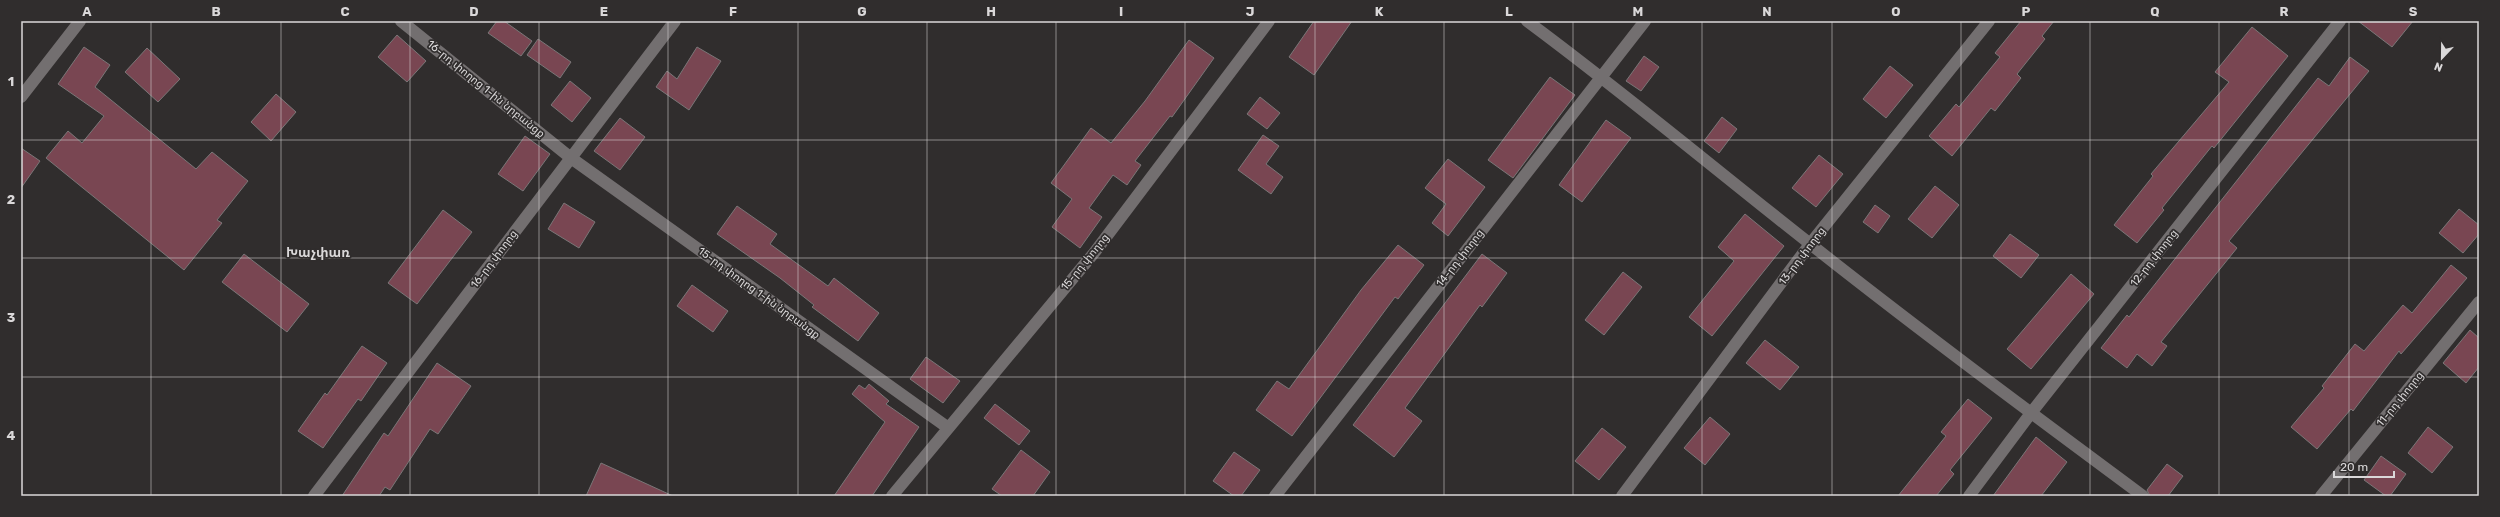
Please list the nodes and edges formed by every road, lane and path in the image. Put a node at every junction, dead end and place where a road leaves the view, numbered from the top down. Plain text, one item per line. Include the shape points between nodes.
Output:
1 (80, 21) edge
2 (401, 21) edge
3 (675, 21) edge
4 (1269, 21) edge
5 (1527, 21) edge
6 (1645, 21) edge
7 (1989, 21) edge
8 (2340, 21) edge
9 (1602, 76) junction
10 (21, 97) edge
11 (571, 158) junction
12 (1810, 244) junction
13 (2479, 302) edge
14 (2031, 413) junction
15 (947, 427) junction
16 (314, 496) edge
17 (892, 496) edge
18 (1275, 496) edge
19 (1622, 496) edge
20 (1968, 496) edge
21 (2143, 496) edge
22 (2322, 496) edge

1 - 10 street
2 - 11 street, 16-րդ փողոց 1-ին նրբանցք
3 - 11 street, 16-րդ փողոց
4 - 15 street, 15-րդ փողոց via 1094,253
5 - 9 street
6 - 9 street, 14-րդ փողոց
7 - 12 street, 13-րդ փողոց
8 - 14 street, 12-րդ փողոց
9 - 12 street
9 - 18 street, 14-րդ փողոց
11 - 15 street, 15-րդ փողոց 1-ին նրբանցք
11 - 16 street, 16-րդ փողոց
12 - 14 street
12 - 19 street, 13-րդ փողոց
13 - 22 street, 11-րդ փողոց
14 - 20 street, 12-րդ փողոց
14 - 21 street
15 - 17 street, 15-րդ փողոց

